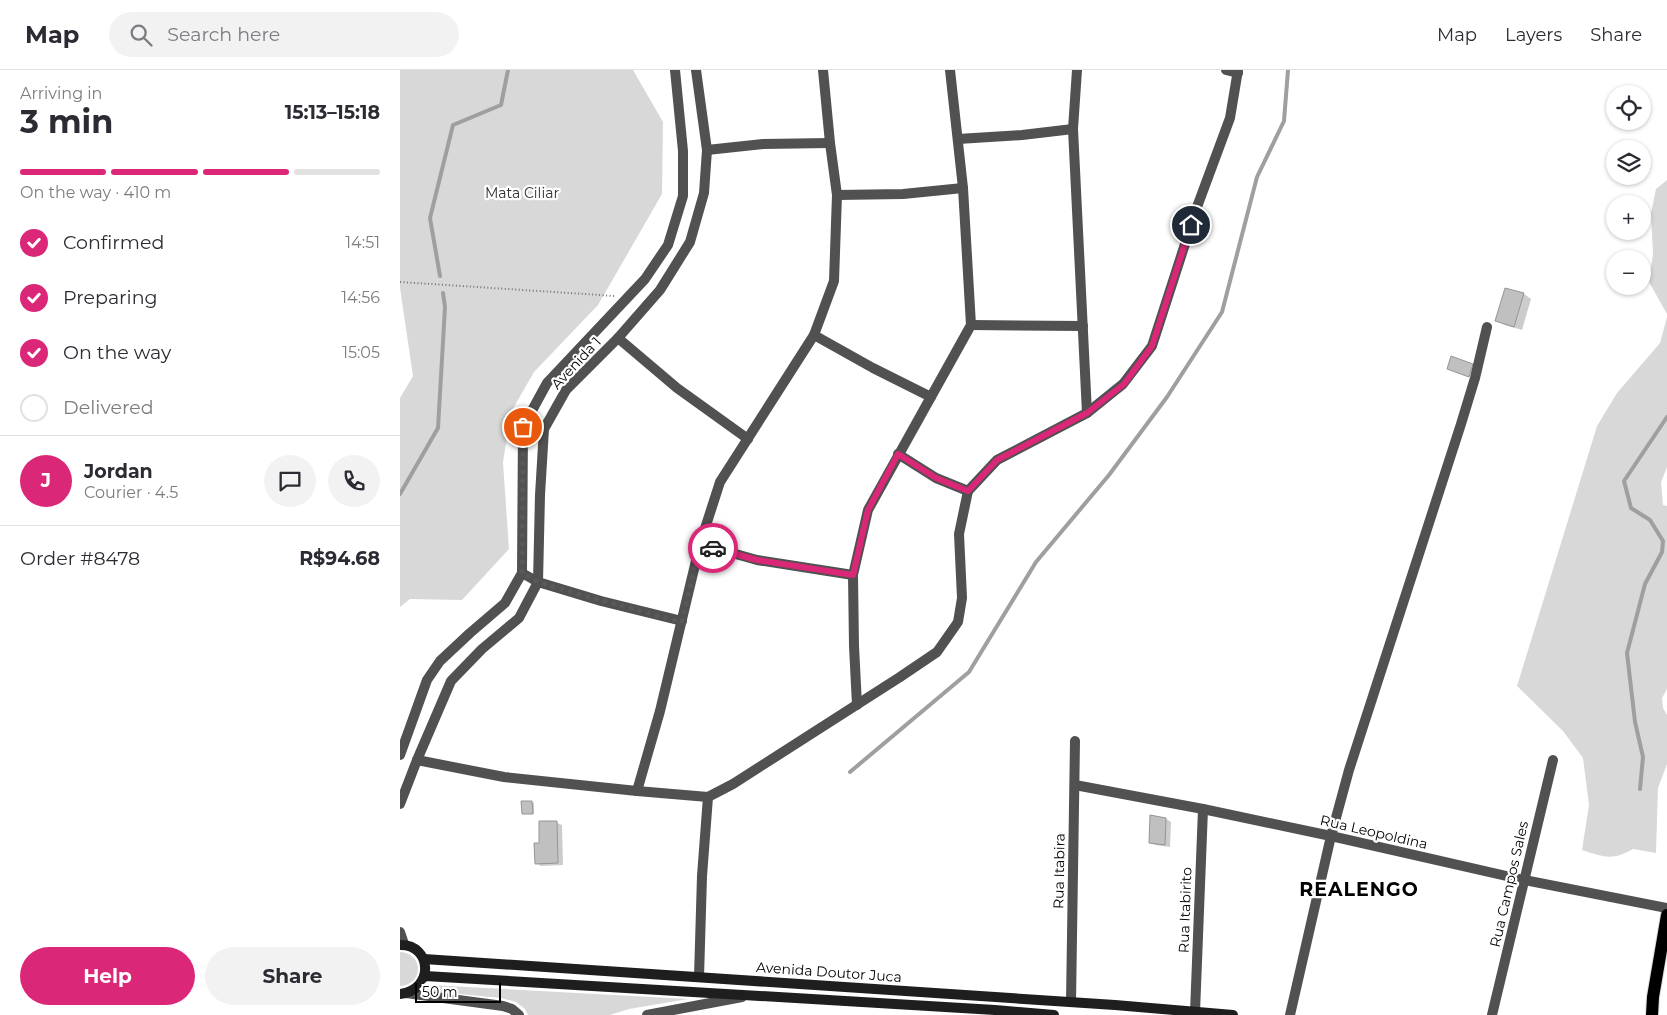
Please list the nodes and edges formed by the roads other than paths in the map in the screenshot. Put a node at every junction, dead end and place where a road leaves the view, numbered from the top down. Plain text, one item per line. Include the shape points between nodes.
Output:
1 (675, 70) edge
2 (696, 70) edge
3 (823, 70) edge
4 (950, 70) edge
5 (1077, 70) edge
6 (1226, 70) edge
7 (1238, 71) edge
8 (1073, 129) junction
9 (958, 139) junction
10 (830, 143) junction
11 (707, 150) junction
12 (963, 188) junction
13 (836, 195) junction
14 (971, 325) junction
15 (1083, 326) junction
16 (1487, 327) dead end
17 (814, 334) junction
18 (618, 338) junction
19 (931, 397) junction
20 (1087, 413) junction
21 (748, 439) junction
22 (898, 454) junction
23 (968, 491) junction
24 (700, 544) junction
25 (522, 573) junction
26 (853, 575) junction
27 (538, 582) junction
28 (682, 622) junction
29 (857, 705) junction
30 (1075, 741) dead end
31 (400, 755) edge
32 (417, 760) junction
33 (1553, 760) dead end
34 (1075, 785) junction
35 (637, 791) junction
36 (708, 797) junction
37 (400, 804) edge
38 (1203, 809) junction
39 (1331, 836) junction
40 (1524, 880) junction
41 (1667, 908) edge
42 (1667, 915) edge
43 (400, 932) edge
44 (402, 945) edge
45 (424, 960) junction
46 (425, 976) junction
47 (699, 978) junction
48 (403, 993) edge
49 (751, 996) junction
50 (1653, 997) junction
51 (1071, 1002) junction
52 (1134, 1011) edge
53 (1195, 1012) junction
54 (519, 1015) edge
55 (647, 1015) edge
56 (1054, 1015) edge
57 (1233, 1015) edge
58 (1290, 1015) edge
59 (1492, 1015) edge
60 (1645, 1015) edge
61 (1652, 1015) edge

1 - 25 street, Avenida 1 via 683,151 683,196 668,246 645,280 547,383 523,427
2 - 11 street, Avenida 1
3 - 10 street
4 - 9 street
5 - 8 street
6 - 7 street
7 - 20 street via 1230,118 1152,346 1124,384
8 - 9 street
8 - 15 street
9 - 12 street
10 - 11 street via 763,144
10 - 13 street
11 - 18 street, Avenida 1 via 704,193 690,242 660,290
12 - 13 street via 903,194
12 - 14 street
13 - 17 street via 834,281
14 - 15 street
14 - 19 street
15 - 20 street
16 - 39 street via 1461,424 1352,760
17 - 19 street
17 - 21 street
18 - 21 street via 677,388
18 - 27 street, Avenida 1 via 566,390 544,429
19 - 22 street
20 - 23 street via 997,460
21 - 24 street via 720,482
22 - 23 street via 936,478
22 - 26 street via 868,510
23 - 29 street via 959,534 962,598 958,622 937,652
24 - 26 street via 757,560
24 - 28 street
25 - 27 street
25 - 31 street, Avenida 1 via 505,603 440,661 427,680
26 - 29 street
27 - 28 street
27 - 32 street, Avenida 1 via 519,618 451,681
28 - 35 street
29 - 36 street
30 - 34 street, Rua Itabira
32 - 35 street via 504,776
32 - 37 street, Avenida 1
33 - 40 street, Rua Campos Sales
34 - 38 street, Rua Leopoldina
34 - 51 street, Rua Itabira
35 - 36 street
36 - 47 street
38 - 39 street, Rua Leopoldina
38 - 53 street, Rua Itabirito
39 - 40 street, Rua Leopoldina
39 - 58 street
40 - 41 street, Rua Leopoldina
40 - 59 street, Rua Campos Sales
42 - 50 main road
43 - 44 street
44 - 45 main road via 412,947
45 - 46 main road
45 - 47 main road, Avenida Doutor Juca
46 - 48 main road via 416,988
46 - 49 main road, Avenida Doutor Juca
47 - 51 main road, Avenida Doutor Juca
48 - 54 street via 503,1006
49 - 55 street
49 - 56 main road, Avenida Doutor Juca
50 - 60 main road
50 - 61 main road
51 - 52 main road, Avenida Doutor Juca
52 - 53 main road, Avenida Doutor Juca
53 - 57 main road, Avenida Doutor Juca

